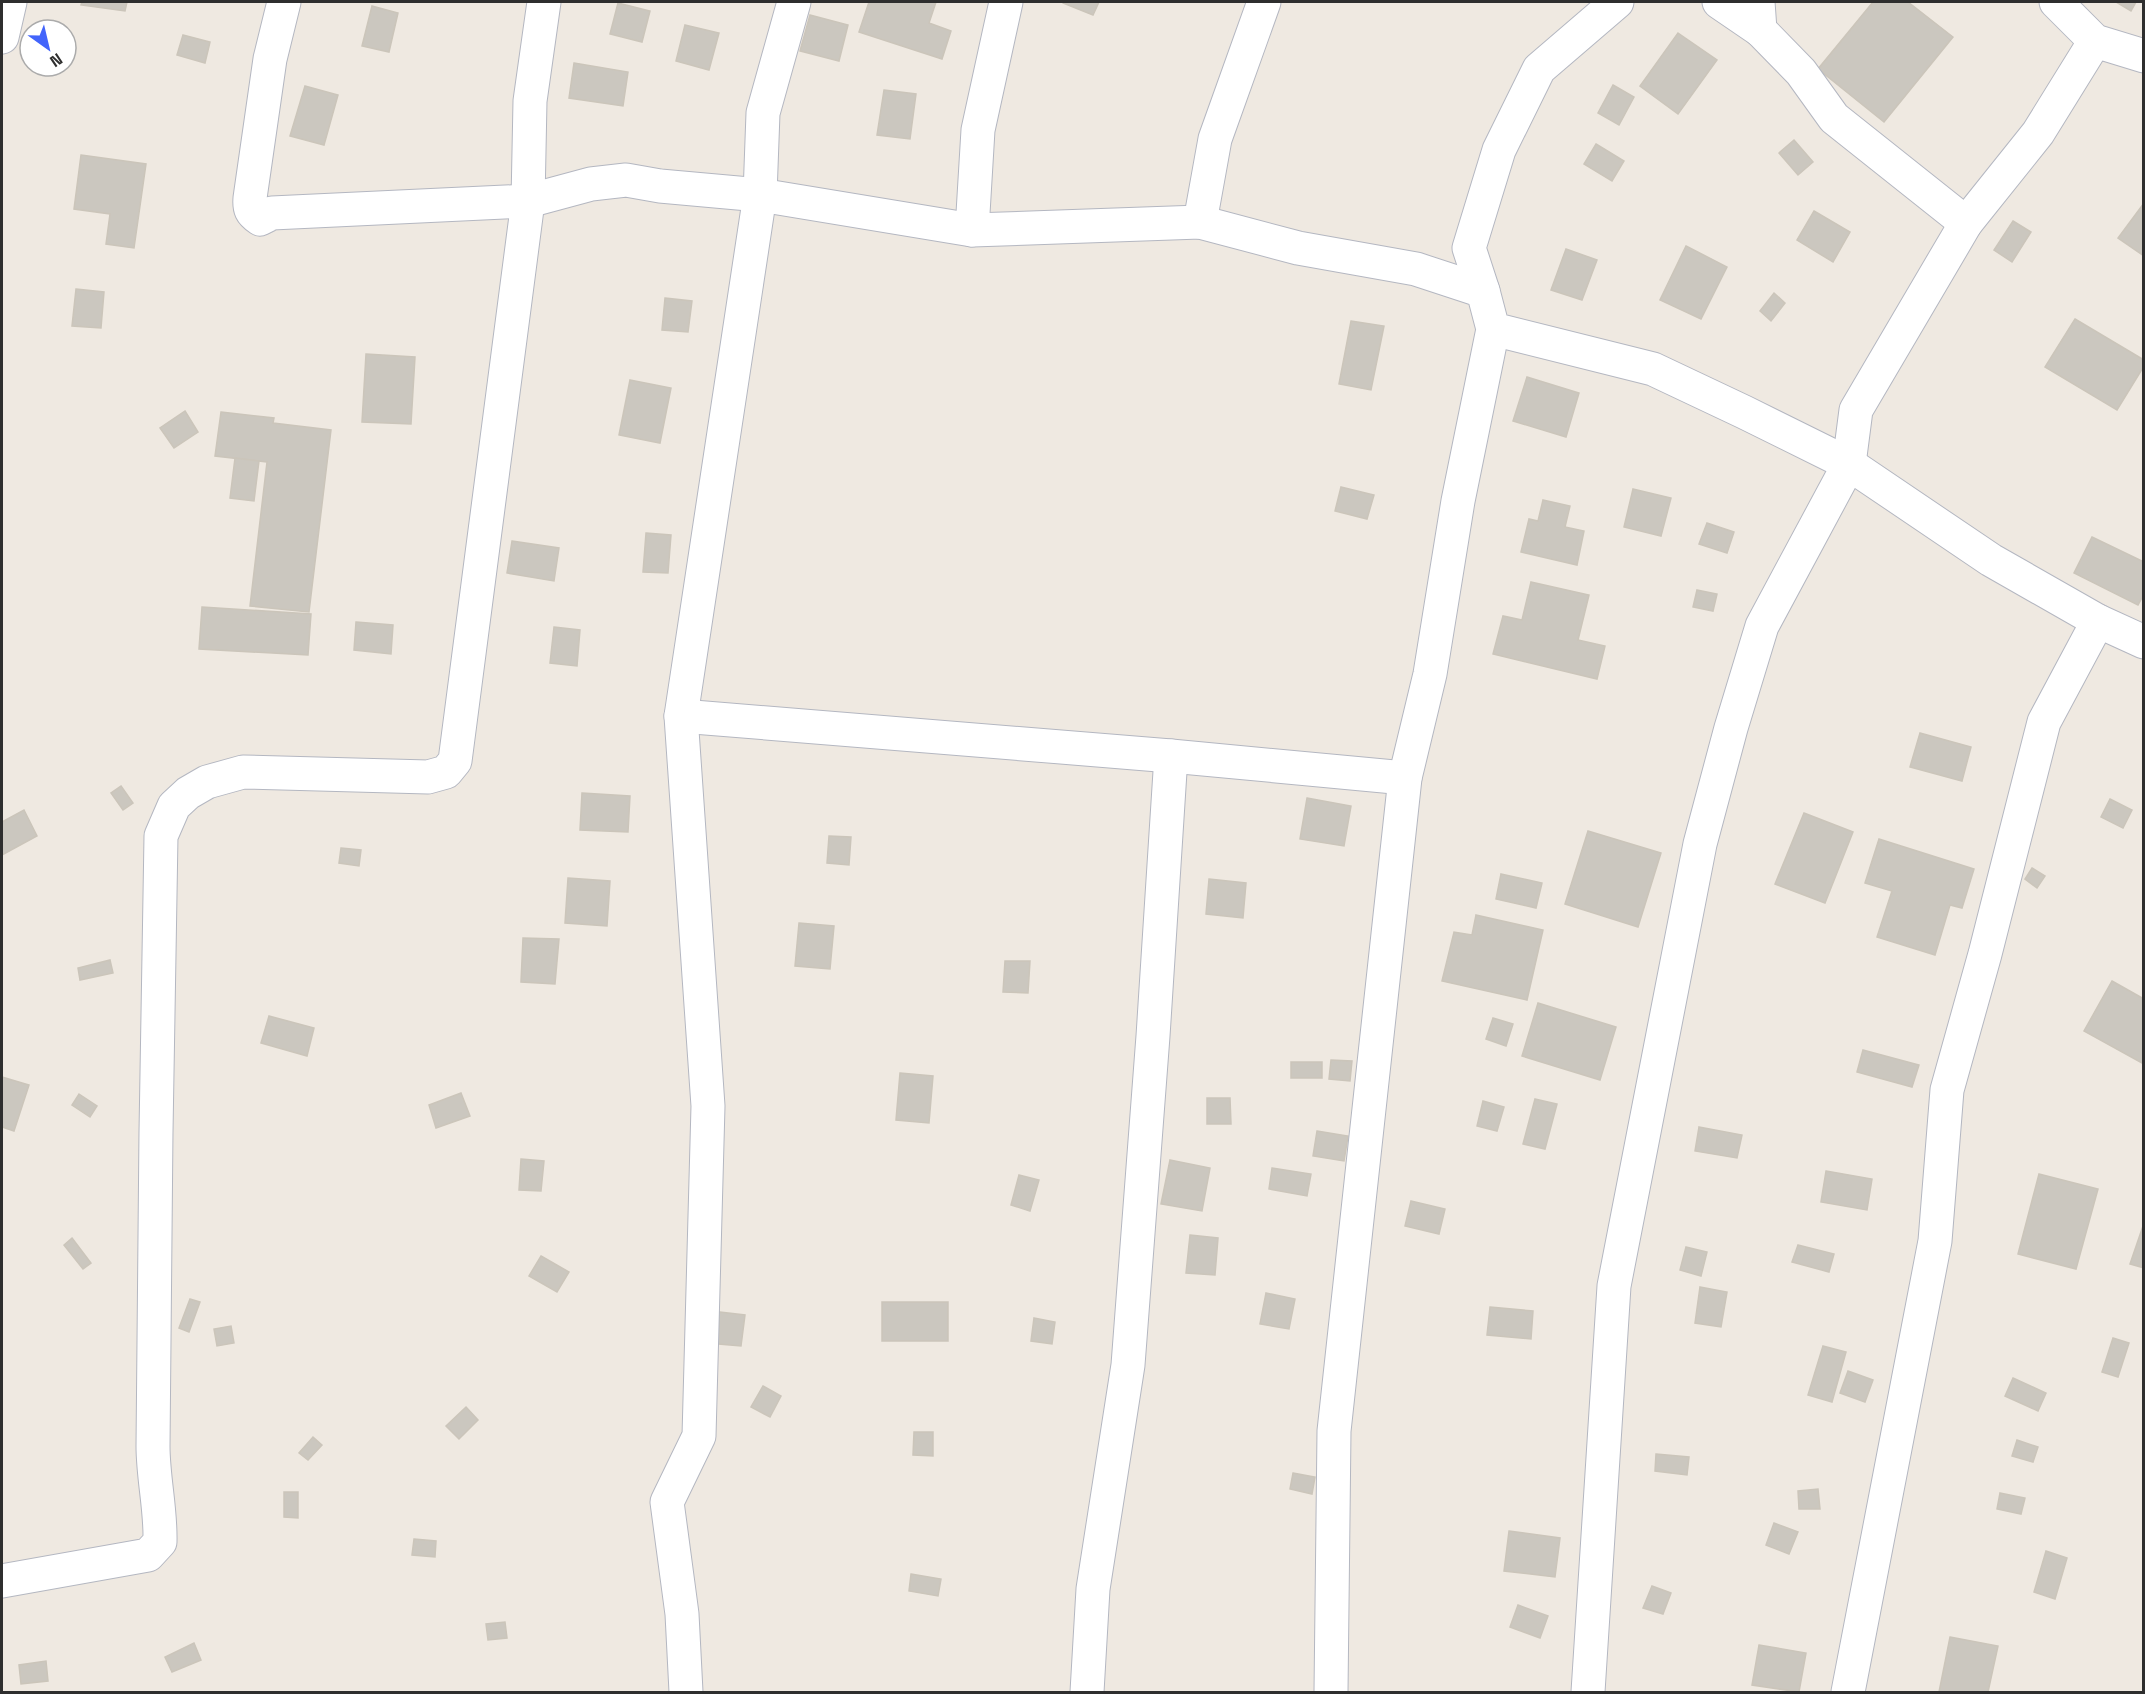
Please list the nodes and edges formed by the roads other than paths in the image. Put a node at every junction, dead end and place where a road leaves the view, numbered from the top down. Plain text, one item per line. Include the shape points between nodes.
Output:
1 (10, 2) edge
2 (284, 2) edge
3 (544, 2) edge
4 (794, 2) edge
5 (1006, 2) edge
6 (1264, 2) edge
7 (1617, 2) edge
8 (1719, 2) edge
9 (2056, 2) edge
10 (1759, 16) edge
11 (2, 37) edge
12 (2095, 41) junction
13 (2144, 56) edge
14 (760, 195) junction
15 (528, 201) junction
16 (1200, 222) junction
17 (1966, 224) junction
18 (972, 230) junction
19 (1483, 291) junction
20 (1493, 329) junction
21 (1849, 464) junction
22 (2098, 621) junction
23 (2144, 642) edge
24 (681, 716) junction
25 (1171, 756) junction
26 (1406, 778) junction
27 (2, 1581) edge
28 (686, 1692) edge
29 (1087, 1692) edge
30 (1331, 1692) edge
31 (1588, 1692) edge
32 (1848, 1692) edge

1 - 11 street
2 - 15 street via 270,59 250,198 249,208 254,215 260,219 272,213
3 - 15 street via 530,101
4 - 14 street via 763,113
5 - 18 street via 978,130
6 - 16 street via 1215,139
7 - 19 street via 1539,69 1499,150 1468,248
8 - 10 street
9 - 12 street
10 - 17 street via 1834,118
12 - 13 street
12 - 17 street via 2038,133
14 - 15 street via 626,180 591,184
14 - 18 street
14 - 24 street
15 - 27 street via 455,761 446,772 428,777 243,772 207,782 188,793 174,806 161,836 153,1434 160,1542 148,1555
16 - 18 street
16 - 19 street via 1298,248 1416,269
17 - 21 street via 1856,410
19 - 20 street
20 - 21 street via 1653,369
20 - 26 street via 1458,501 1430,674
21 - 22 street via 1992,560
21 - 31 street via 1762,626 1700,844 1614,1286
22 - 23 street
22 - 32 street via 2044,722 1947,1090 1935,1241
24 - 25 street
24 - 28 street via 708,1106 699,1436 668,1502 682,1614
25 - 26 street
25 - 29 street via 1129,1354 1093,1589
26 - 30 street via 1334,1431

